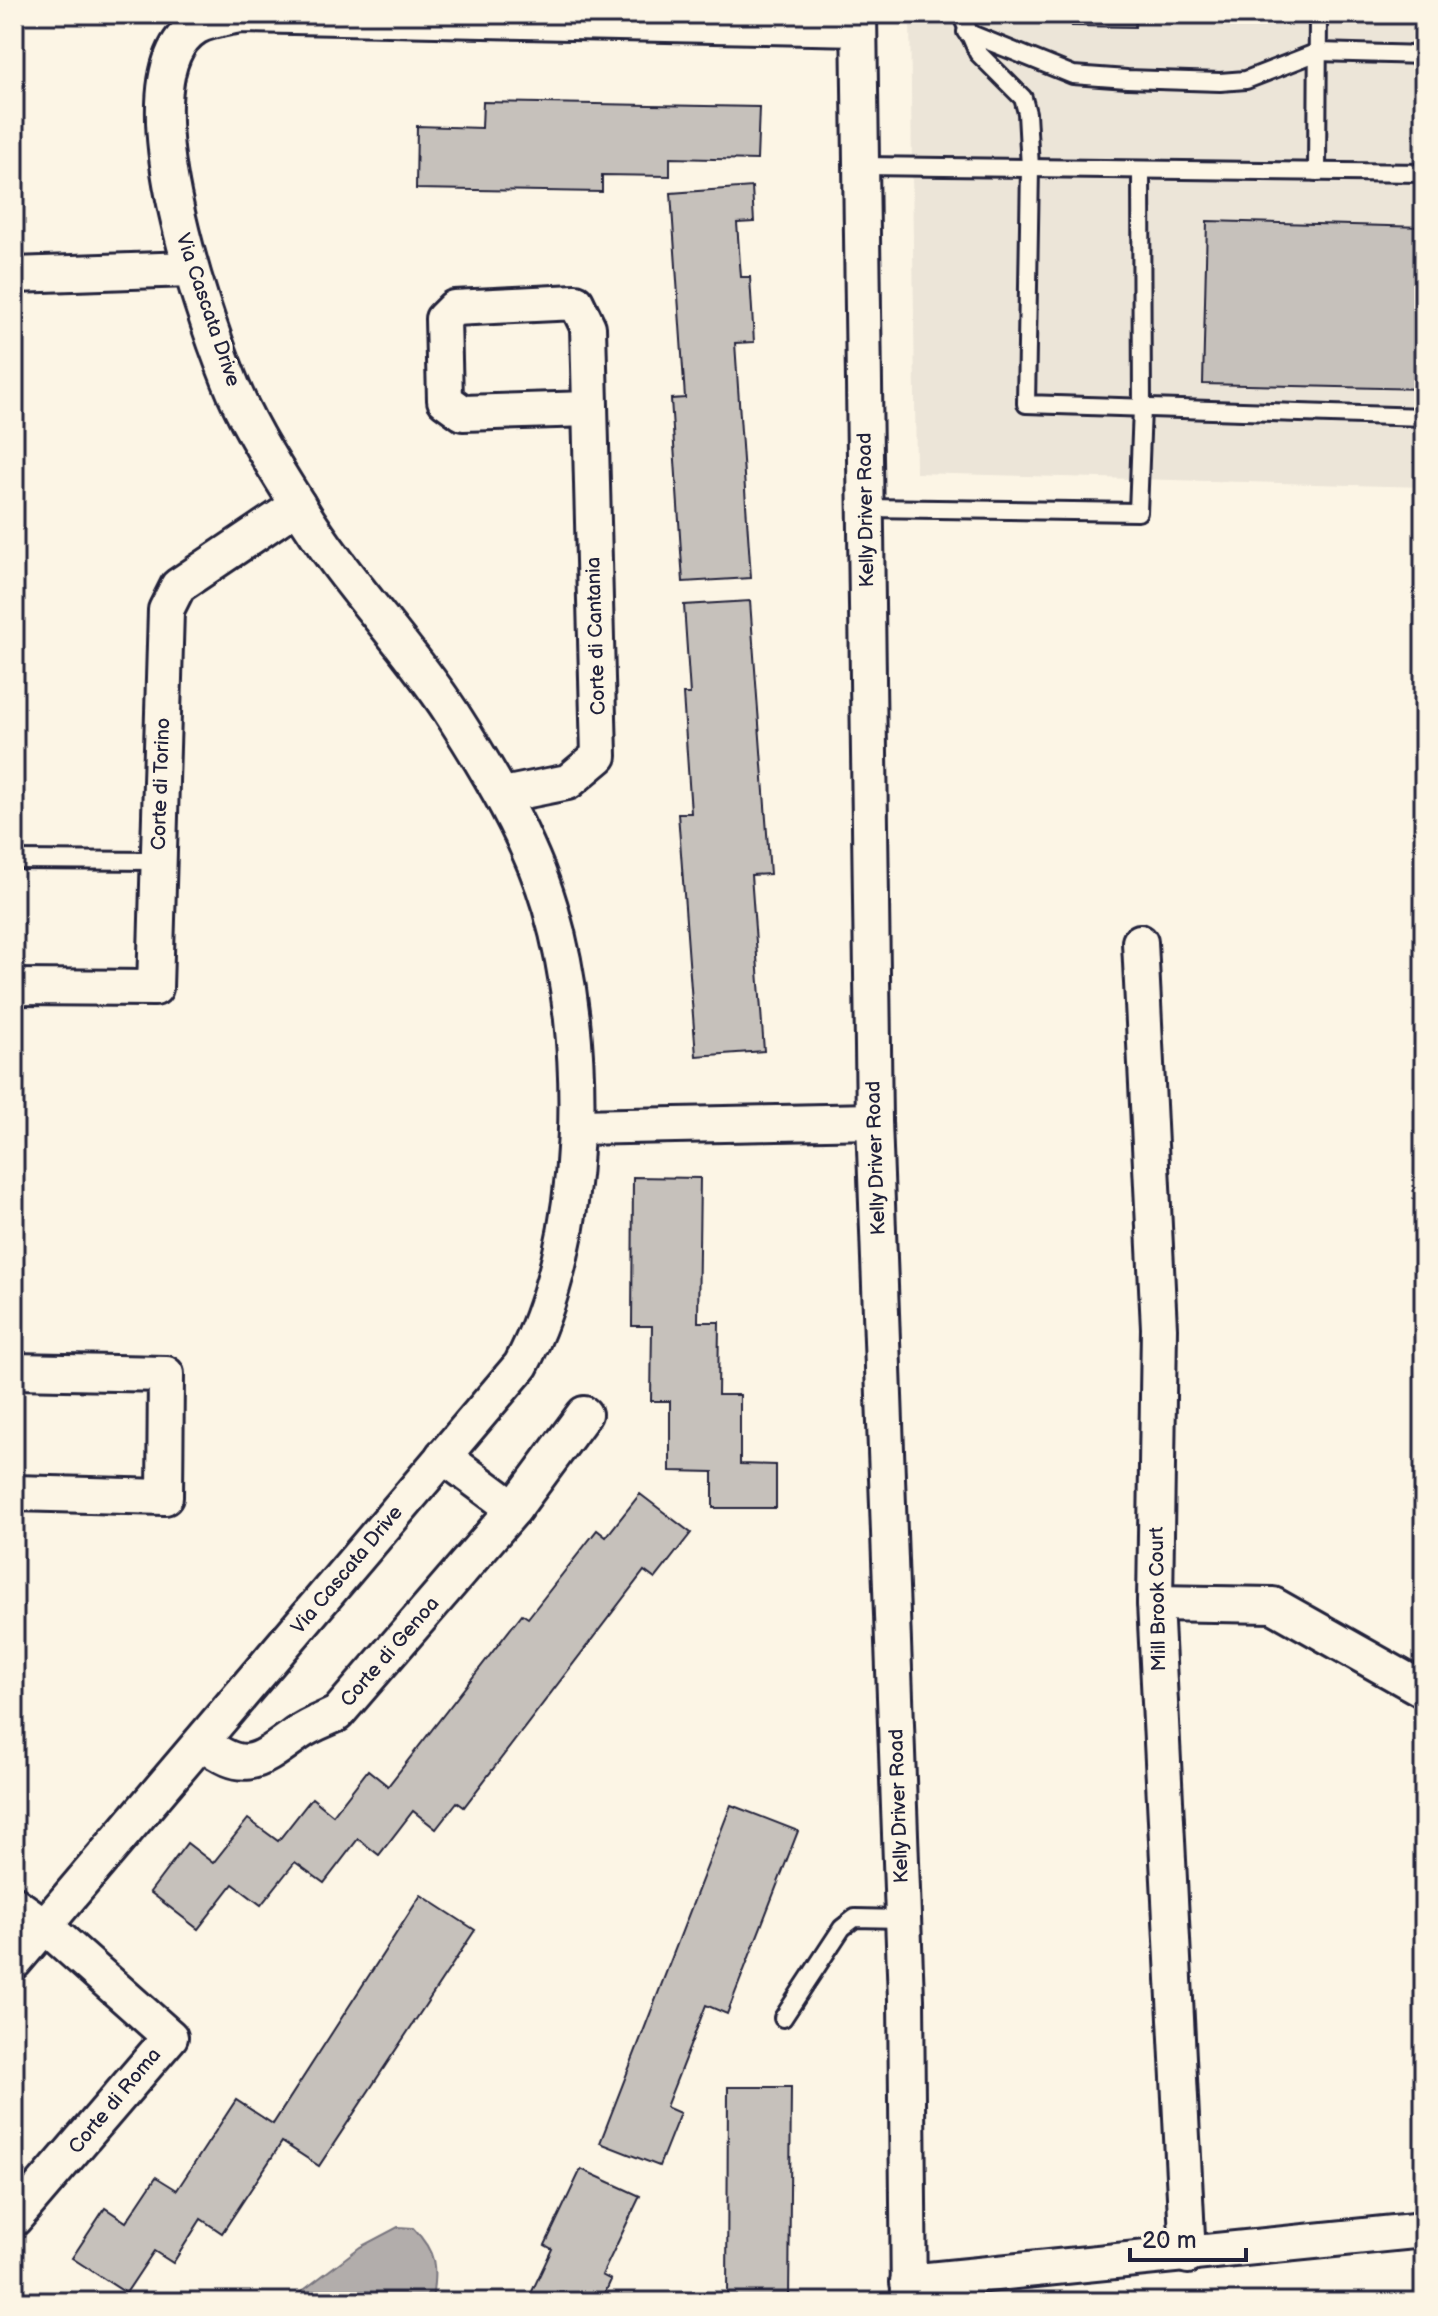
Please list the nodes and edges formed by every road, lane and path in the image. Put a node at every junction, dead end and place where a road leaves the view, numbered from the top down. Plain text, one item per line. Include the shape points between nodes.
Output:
1 (240, 14) edge
2 (961, 14) edge
3 (1318, 14) edge
4 (313, 15) edge
5 (756, 20) edge
6 (859, 21) edge
7 (966, 32) junction
8 (1318, 52) junction
9 (1424, 55) edge
10 (862, 166) junction
11 (1030, 168) junction
12 (1141, 170) junction
13 (1317, 172) junction
14 (1424, 173) edge
15 (190, 269) junction
16 (14, 275) edge
17 (1142, 408) junction
18 (589, 409) junction
19 (1424, 417) edge
20 (298, 505) junction
21 (866, 508) junction
22 (503, 795) junction
23 (14, 860) edge
24 (159, 861) junction
25 (1140, 942) dead end
26 (14, 987) edge
27 (874, 1121) junction
28 (578, 1127) junction
29 (14, 1371) edge
30 (584, 1414) dead end
31 (443, 1456) junction
32 (14, 1493) edge
33 (514, 1509) junction
34 (1155, 1603) junction
35 (1424, 1690) edge
36 (202, 1742) junction
37 (14, 1904) edge
38 (903, 1919) junction
39 (45, 1926) junction
40 (14, 1962) edge
41 (783, 2018) dead end
42 (14, 2219) edge
43 (1424, 2230) edge
44 (1188, 2256) junction
45 (908, 2292) edge

1 - 4 street, Via Cascata Drive
1 - 15 street, Via Cascata Drive via 197,27 183,40 164,93 169,175
2 - 7 lane
3 - 8 lane
4 - 5 street, Via Cascata Drive
5 - 6 street, Via Cascata Drive
6 - 10 street, Kelly Driver Road
7 - 8 lane via 1073,75 1127,79 1246,80
7 - 11 lane via 978,53 1023,98
8 - 9 lane
8 - 13 lane
10 - 11 lane
10 - 21 street, Kelly Driver Road
11 - 12 lane
11 - 17 lane via 1026,404
12 - 13 lane
12 - 17 lane
13 - 14 lane
15 - 16 street
15 - 20 street, Via Cascata Drive via 230,383
17 - 19 lane
17 - 21 lane via 1138,512
18 - 18 street, Corte di Cantania via 588,327 576,302 454,308 443,319 445,400 463,413
18 - 22 street, Corte di Cantania via 599,756 568,782
20 - 22 street, Via Cascata Drive via 340,570 448,708
20 - 24 street, Corte di Torino via 178,586 166,610
21 - 27 street, Kelly Driver Road
22 - 28 street, Via Cascata Drive via 550,907 571,1018
23 - 24 lane
24 - 26 street, Corte di Torino via 155,988
25 - 34 street, Mill Brook Court via 1159,1328
27 - 28 street
27 - 38 street, Kelly Driver Road
28 - 31 street, Via Cascata Drive via 559,1254 537,1334 521,1365
29 - 32 street via 166,1374 165,1497
30 - 33 street, Corte di Genoa
31 - 33 street
31 - 36 street, Via Cascata Drive
33 - 36 street, Corte di Genoa via 337,1714 300,1732 268,1757 248,1763 234,1763
34 - 35 street via 1273,1605
34 - 44 street, Mill Brook Court
36 - 39 street, Via Cascata Drive
37 - 39 street
38 - 41 lane via 855,1918 842,1928
38 - 45 street, Kelly Driver Road
39 - 40 street, Via Cascata Drive
39 - 42 street, Corte di Roma via 170,2037
43 - 44 street
44 - 45 street

